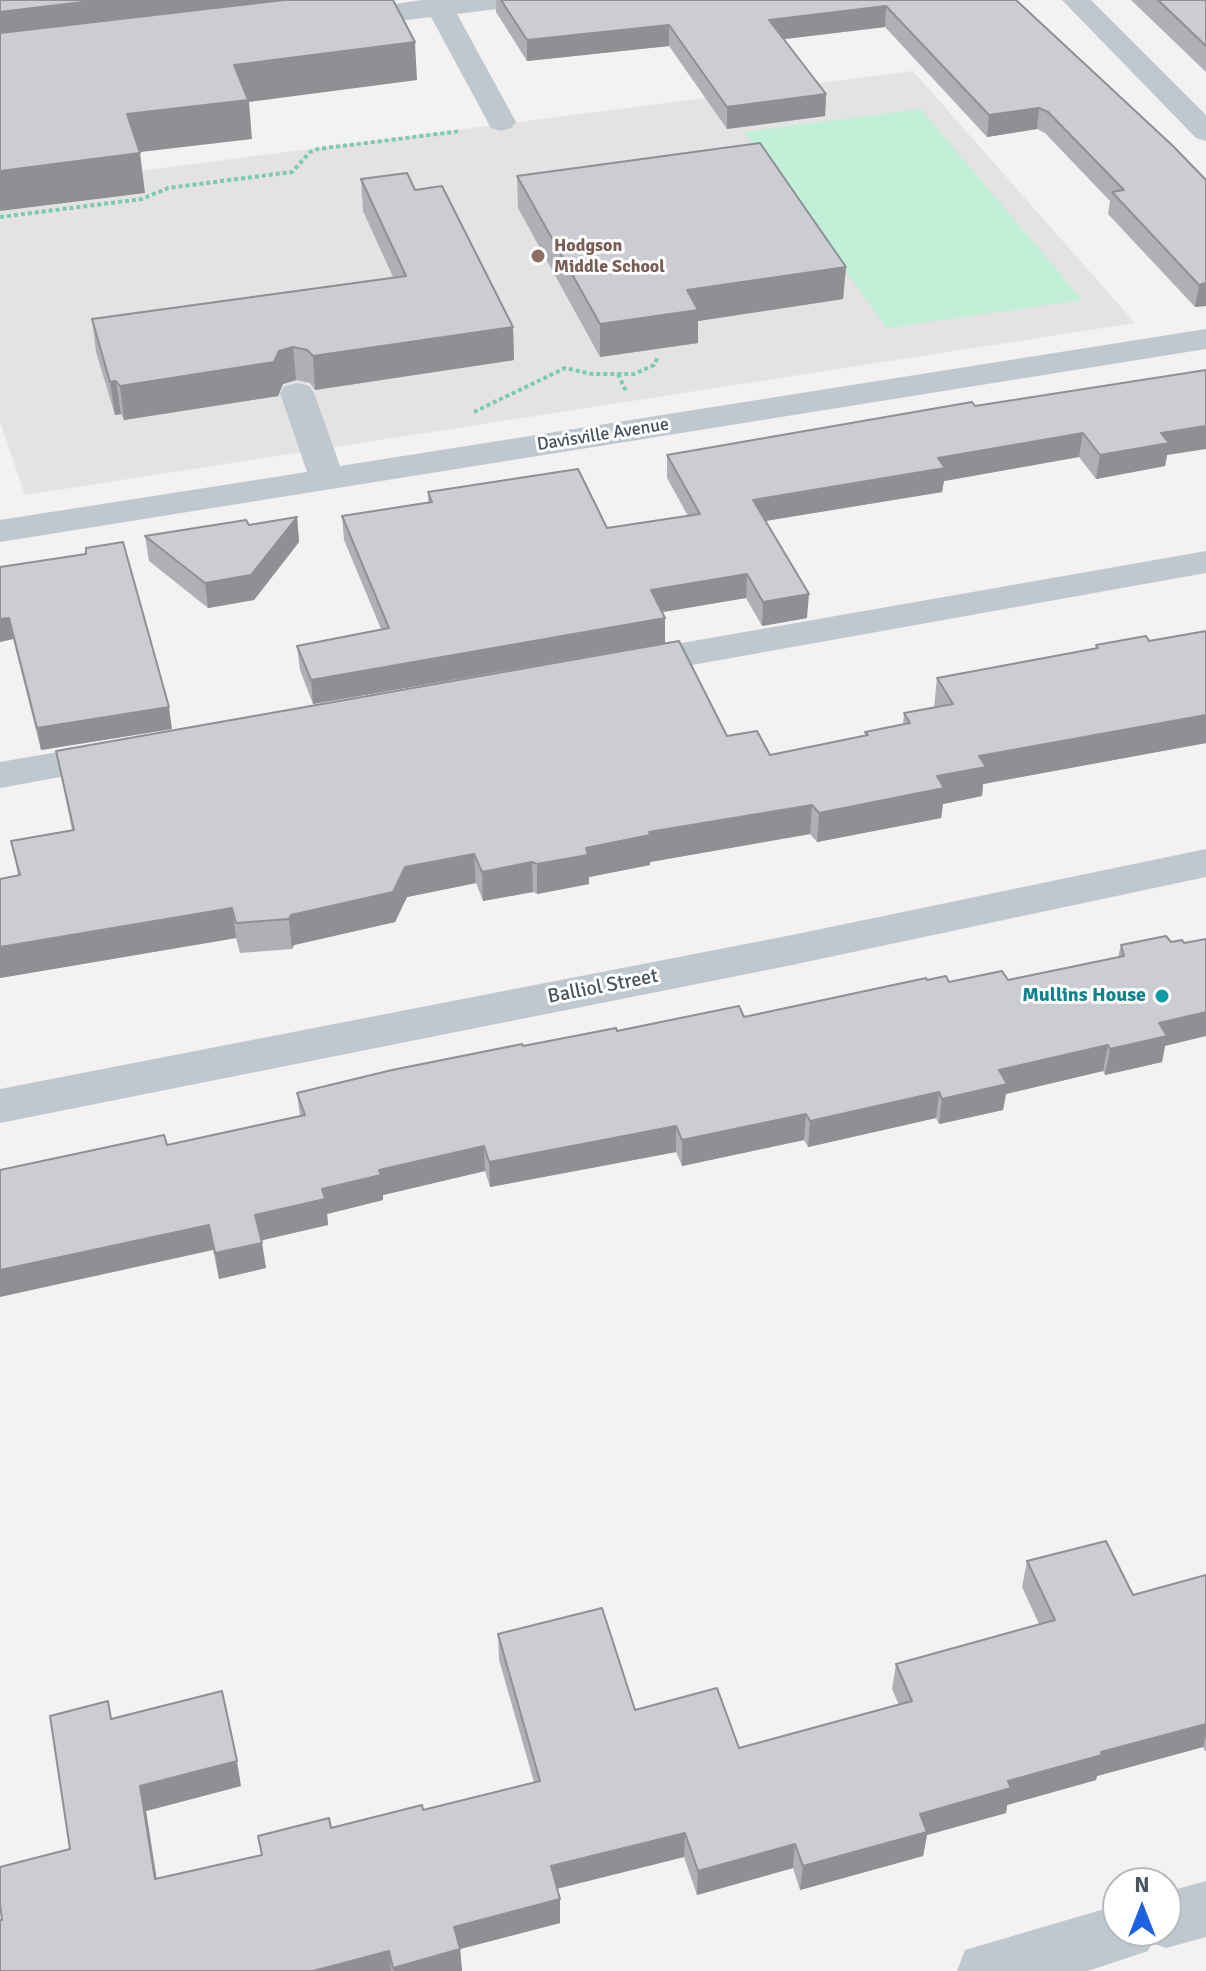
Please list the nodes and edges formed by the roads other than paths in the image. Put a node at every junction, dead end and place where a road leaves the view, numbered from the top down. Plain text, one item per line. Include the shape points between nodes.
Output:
1 (506, 0) edge
2 (1076, 0) edge
3 (438, 4) edge
4 (311, 23) edge
5 (501, 122) dead end
6 (1206, 132) edge
7 (1206, 339) edge
8 (297, 393) dead end
9 (327, 479) junction
10 (0, 531) edge
11 (1206, 562) edge
12 (595, 670) edge
13 (157, 748) edge
14 (0, 775) edge
15 (1206, 863) edge
16 (0, 1106) edge
17 (1206, 1909) edge
18 (1182, 1916) edge
19 (1102, 1938) edge
20 (987, 1971) edge

1 - 3 street
2 - 6 street
3 - 4 street
3 - 5 street
7 - 9 street, Davisville Avenue
8 - 9 street
9 - 10 street, Davisville Avenue
11 - 12 street
13 - 14 street
15 - 16 street, Balliol Street
17 - 18 street
19 - 20 street

